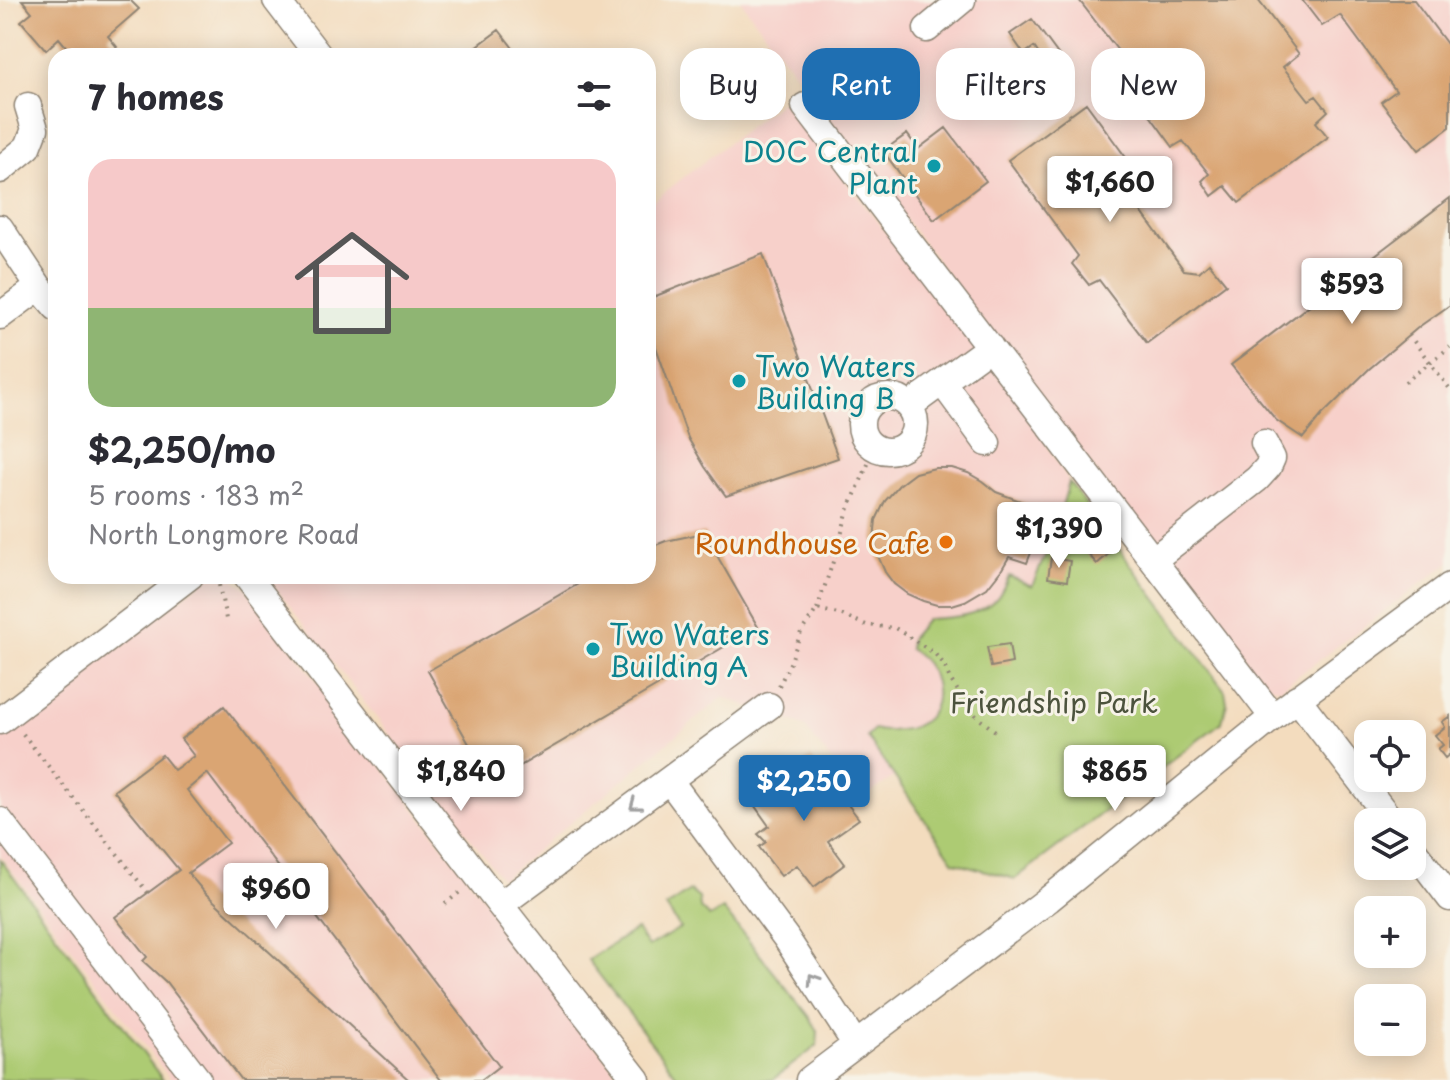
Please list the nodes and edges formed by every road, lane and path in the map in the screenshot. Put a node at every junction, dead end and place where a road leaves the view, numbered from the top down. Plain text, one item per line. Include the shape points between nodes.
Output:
1 (276, 0) edge
2 (962, 0) edge
3 (927, 29) dead end
4 (313, 48) edge
5 (28, 106) dead end
6 (816, 120) edge
7 (0, 170) edge
8 (0, 228) edge
9 (48, 294) edge
10 (48, 298) edge
11 (0, 316) edge
12 (1409, 335) dead end
13 (990, 347) junction
14 (1450, 347) edge
15 (1430, 362) junction
16 (942, 382) junction
17 (1405, 382) dead end
18 (1450, 389) edge
19 (909, 406) junction
20 (987, 443) dead end
21 (1264, 443) dead end
22 (875, 448) junction
23 (1153, 560) junction
24 (180, 584) edge
25 (253, 584) edge
26 (219, 585) dead end
27 (1450, 587) edge
28 (817, 609) junction
29 (226, 619) dead end
30 (1297, 698) junction
31 (769, 706) joint
32 (1273, 717) junction
33 (4, 718) edge
34 (998, 733) dead end
35 (669, 780) junction
36 (1381, 808) edge
37 (0, 821) edge
38 (1426, 866) edge
39 (462, 891) dead end
40 (148, 893) dead end
41 (1449, 895) edge
42 (445, 904) dead end
43 (500, 905) junction
44 (856, 1045) junction
45 (198, 1080) edge
46 (637, 1080) edge
47 (809, 1080) edge

1 - 4 street
2 - 3 street
5 - 7 street via 35,129 28,147
6 - 13 street
8 - 9 street
10 - 11 street
12 - 15 path
13 - 16 street
13 - 23 street
14 - 15 path
15 - 17 path
15 - 18 path
16 - 19 street
16 - 20 street
19 - 22 street via 915,424 909,441 893,451
19 - 22 street via 886,396 864,409 860,426
21 - 23 street via 1272,458 1257,479
22 - 28 path via 847,513
23 - 32 street
24 - 33 street
25 - 43 street
26 - 29 path
27 - 30 street
28 - 31 path via 801,632
28 - 34 path via 895,628 934,653 970,709
30 - 32 street
30 - 36 street
31 - 35 street
32 - 44 street via 1049,899
33 - 40 path
35 -> 43 street
44 -> 35 street via 786,938
37 - 45 street
38 - 41 street
39 - 42 path
43 - 46 street
44 - 47 street

